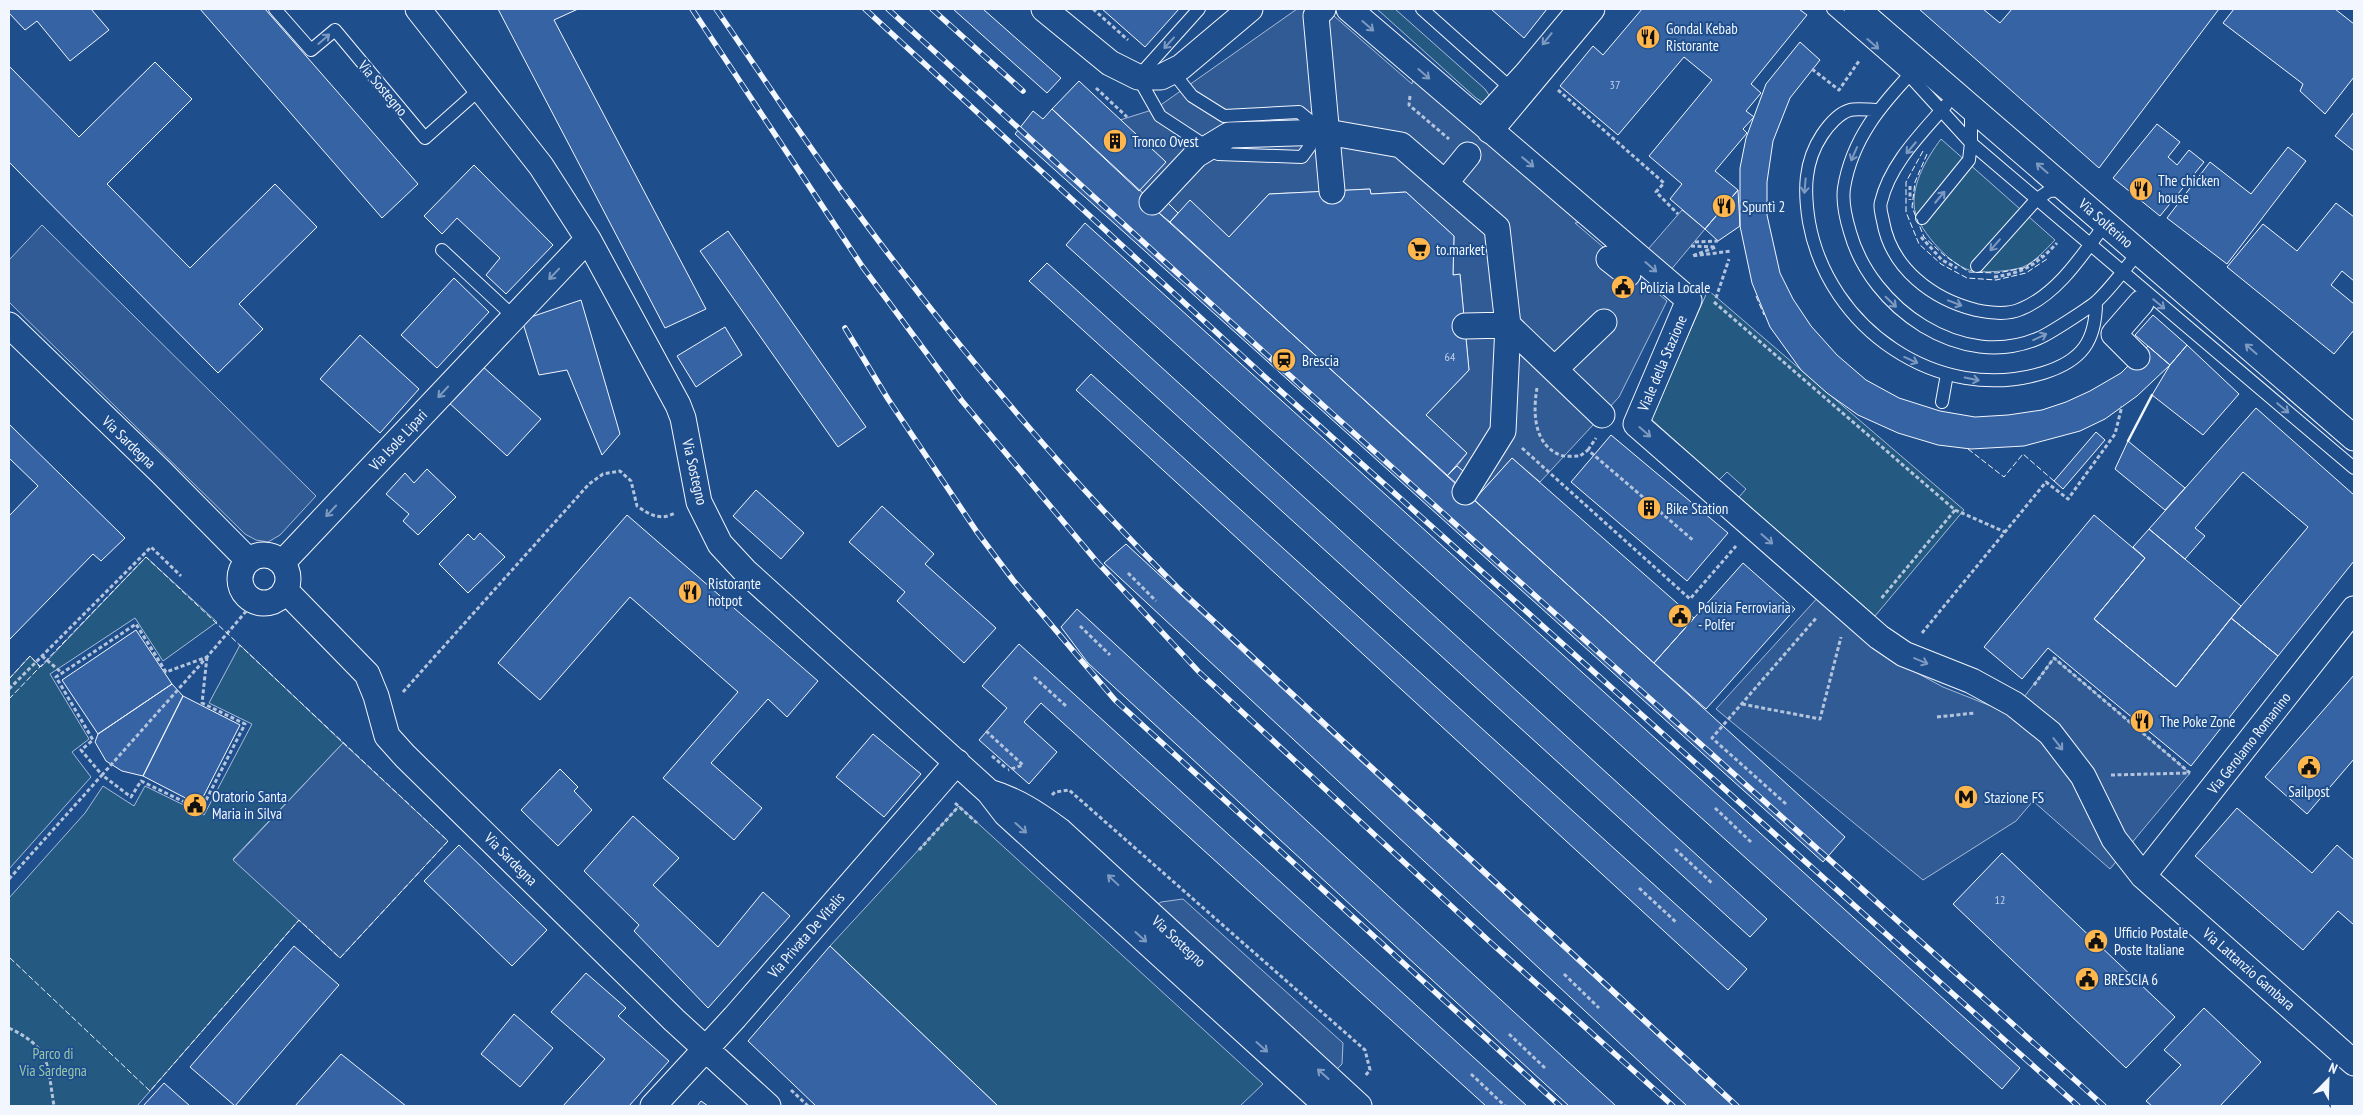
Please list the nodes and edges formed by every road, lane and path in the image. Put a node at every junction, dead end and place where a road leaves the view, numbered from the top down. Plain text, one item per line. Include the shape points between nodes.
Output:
1 (275, 9) edge
2 (418, 9) edge
3 (1044, 9) edge
4 (1093, 9) edge
5 (1199, 9) edge
6 (1250, 9) edge
7 (1323, 9) edge
8 (1349, 9) edge
9 (1422, 9) edge
10 (1572, 9) edge
11 (1592, 9) edge
12 (1833, 9) edge
13 (1857, 9) edge
14 (1133, 45) dead end
15 (1859, 61) dead end
16 (1812, 69) dead end
17 (1914, 69) junction
18 (1172, 71) junction
19 (1138, 77) junction
20 (1509, 86) junction
21 (1554, 86) dead end
22 (480, 90) junction
23 (1956, 104) junction
24 (1876, 110) junction
25 (1483, 125) junction
26 (1319, 133) junction
27 (1971, 143) junction
28 (1208, 148) junction
29 (1468, 156) dead end
30 (1446, 182) junction
31 (1910, 182) dead end
32 (2067, 190) junction
33 (1332, 191) dead end
34 (2036, 200) junction
35 (1152, 202) dead end
36 (1910, 208) dead end
37 (1678, 214) dead end
38 (1922, 218) dead end
39 (2106, 223) junction
40 (1919, 231) dead end
41 (588, 239) junction
42 (1718, 240) dead end
43 (2060, 241) dead end
44 (1695, 242) dead end
45 (1691, 246) dead end
46 (2090, 246) junction
47 (442, 250) dead end
48 (1732, 251) dead end
49 (2139, 252) junction
50 (1977, 266) dead end
51 (1961, 271) dead end
52 (2121, 272) junction
53 (1986, 276) dead end
54 (1709, 296) dead end
55 (2096, 302) junction
56 (2141, 303) dead end
57 (514, 317) junction
58 (1604, 322) dead end
59 (1508, 324) junction
60 (9, 325) edge
61 (1465, 326) dead end
62 (2137, 357) dead end
63 (1947, 374) junction
64 (1546, 376) junction
65 (1942, 402) dead end
66 (2122, 406) dead end
67 (1602, 415) dead end
68 (1503, 431) junction
69 (2354, 438) edge
70 (2354, 468) edge
71 (1465, 492) dead end
72 (680, 510) dead end
73 (1954, 510) junction
74 (2005, 532) junction
75 (1742, 539) dead end
76 (1694, 541) dead end
77 (248, 560) junction
78 (282, 563) junction
79 (1128, 573) dead end
80 (181, 576) dead end
81 (285, 590) junction
82 (1880, 600) dead end
83 (1156, 601) dead end
84 (254, 602) junction
85 (2354, 609) edge
86 (1822, 610) dead end
87 (1080, 626) dead end
88 (1842, 634) dead end
89 (1879, 637) joint
90 (1904, 654) junction
91 (1110, 655) dead end
92 (42, 656) junction
93 (207, 658) junction
94 (62, 673) junction
95 (1034, 677) dead end
96 (2032, 688) dead end
97 (9, 690) edge
98 (1742, 704) junction
99 (1066, 706) dead end
100 (1983, 712) dead end
101 (380, 716) junction
102 (1937, 717) dead end
103 (986, 731) dead end
104 (957, 762) junction
105 (102, 775) junction
106 (2108, 775) dead end
107 (1016, 776) dead end
108 (989, 792) junction
109 (1050, 798) dead end
110 (1786, 804) dead end
111 (959, 806) dead end
112 (1715, 808) dead end
113 (1751, 842) dead end
114 (1675, 848) dead end
115 (914, 855) dead end
116 (2143, 876) junction
117 (9, 879) edge
118 (1713, 884) dead end
119 (1639, 888) dead end
120 (1677, 923) dead end
121 (1564, 974) dead end
122 (1599, 1008) dead end
123 (9, 1028) edge
124 (1509, 1034) dead end
125 (705, 1050) junction
126 (2354, 1062) edge
127 (1545, 1068) dead end
128 (1470, 1074) dead end
129 (1360, 1082) dead end
130 (788, 1087) dead end
131 (54, 1106) edge
132 (653, 1106) edge
133 (768, 1106) edge
134 (808, 1106) edge
135 (1327, 1106) edge
136 (1359, 1106) edge
137 (1505, 1106) edge

1 -> 22 lane, Via Sostegno via 311,50 334,30 425,138
2 - 22 street, Via Sostegno
3 - 19 street via 1110,63
4 - 14 path
5 -> 19 lane
6 - 18 street
7 - 26 street via 1316,16
8 -> 25 street, Viale della Stazione
9 - 20 lane
10 -> 20 lane
11 - 20 street
12 -> 17 lane
13 - 17 street, Via Solferino
15 - 16 path via 1839,90
17 - 23 street, Via Solferino
17 - 24 lane
18 - 19 street via 1161,76
18 - 26 lane via 1192,96 1224,116 1299,112
19 - 28 lane via 1160,116
20 - 25 street
21 - 37 path via 1664,183 1656,192
22 - 41 street, Via Sostegno via 541,166
23 - 27 lane
23 - 27 lane
32 -> 23 street, Via Solferino
23 -> 46 lane via 1891,175 1880,204 1886,236 1902,265 1925,288 1954,304 1990,313 2020,310 2055,287
24 -> 55 lane via 1851,161 1844,189 1845,215 1865,269 1904,314 1926,329 1959,341 1988,347 2015,346 2040,338
24 -> 63 lane via 1849,110 1829,124 1816,144 1807,171 1805,195 1815,248 1836,292 1851,314 1880,342 1908,360
25 -> 89 street, Viale della Stazione via 1689,300 1636,424
26 - 28 street via 1229,135
26 - 30 street via 1401,145
26 - 33 street
27 - 34 lane
38 -> 27 lane via 1969,160
28 - 35 street via 1196,155
29 - 30 street
30 - 59 street via 1496,228
31 - 36 path
32 - 34 lane via 2049,191
32 - 39 street, Via Solferino
34 - 46 lane
34 -> 50 lane
39 - 46 lane
39 - 49 street, Via Solferino
40 - 51 path via 1921,239 1942,260
41 -> 57 street, Via Isole Lipari
41 - 104 street, Via Sostegno via 684,418 699,502 720,544 745,571
42 - 44 path
43 - 53 path via 2025,270 1996,277
45 - 48 path via 1716,247 1692,256
46 - 52 lane
47 - 57 lane
49 - 52 lane
69 -> 49 street, Via Solferino
52 - 55 lane
52 -> 70 lane
54 - 73 path
63 -> 55 lane via 1998,382 2053,370 2078,355 2091,340 2096,323
56 - 62 street via 2114,334
57 -> 78 street, Via Isole Lipari
58 - 64 street
59 - 61 street
59 - 64 street
59 - 68 street
60 - 77 street, Via Sardegna
63 - 65 lane
64 - 67 street
64 - 76 path via 1534,416 1540,437 1547,445 1560,455 1580,456 1588,450
66 - 74 path via 2115,434 2068,499 2046,482
68 - 71 street
68 - 75 path via 1690,599
72 - 101 path via 668,517 652,517 637,506 631,481 620,472 604,474 589,484
73 - 74 path
73 - 82 path
74 - 90 path
77 - 78 street via 263,554 274,556
77 - 84 street via 242,566 239,580 246,597
78 - 81 street via 287,571
79 - 83 path
80 - 92 path via 151,547
81 - 84 street via 272,602
81 - 101 street, Via Sardegna via 367,674
84 - 93 path
85 - 116 street, Via Gerolamo Romanino
86 - 98 path
87 - 91 path
88 - 98 path via 1820,719
89 - 90 street, Via Lattanzio Gambara
90 -> 116 street, Via Lattanzio Gambara via 2006,700 2050,733 2083,776 2114,839
92 - 94 path
92 - 97 path
93 - 94 path via 166,672 136,624
93 - 105 path
93 - 105 path via 202,703 245,724 202,810 141,781 131,797
94 - 105 path via 56,677 93,740 81,750
95 - 99 path
96 - 106 path via 2054,658 2190,773
98 - 110 path via 1712,738
100 - 102 path
101 - 125 street, Via Sardegna via 387,736 405,756
103 - 107 path via 1023,765 1008,770
104 - 108 street, Via Sostegno
104 - 125 street, Via Privata De Vitalis
105 - 117 path
108 -> 135 street, Via Sostegno via 1006,814
136 -> 108 street, Via Sostegno via 1059,830 1027,807
109 - 129 path via 1055,792 1069,790 1365,1050 1370,1070
111 - 115 path
112 - 113 path
114 - 118 path
116 - 126 street, Via Lattanzio Gambara
119 - 120 path
121 - 122 path
123 - 131 path via 28,1037 47,1060
124 - 127 path
125 - 132 street, Via Privata De Vitalis
125 - 133 street, Via Sardegna
128 - 137 path
130 - 134 path

